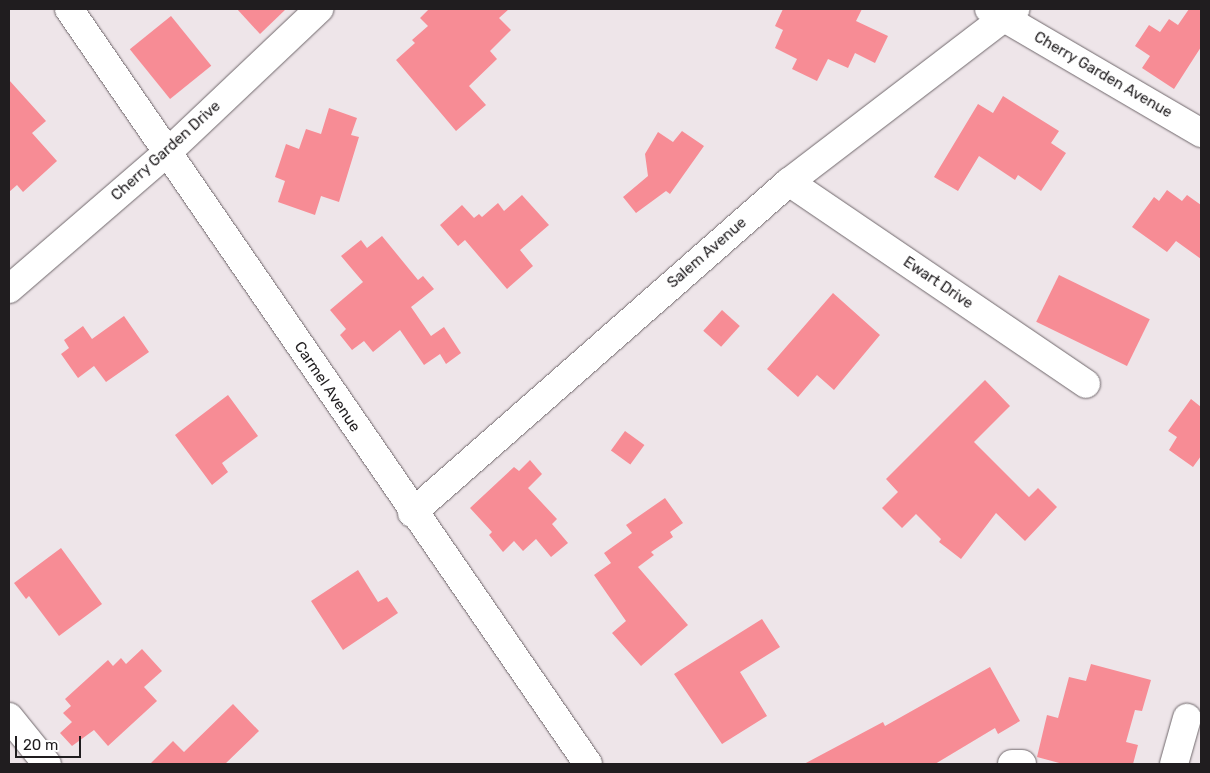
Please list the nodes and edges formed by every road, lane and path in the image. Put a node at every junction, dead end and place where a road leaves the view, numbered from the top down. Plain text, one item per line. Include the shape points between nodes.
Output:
1 (69, 9) edge
2 (319, 9) edge
3 (1002, 12) edge
4 (1201, 133) edge
5 (169, 151) junction
6 (789, 182) junction
7 (9, 289) edge
8 (1086, 384) dead end
9 (412, 513) junction
10 (9, 717) edge
11 (1187, 718) dead end
12 (47, 764) edge
13 (588, 764) edge
14 (1012, 764) edge
15 (1022, 764) edge
16 (1174, 764) edge

1 - 5 street, Carmel Avenue
2 - 5 street, Cherry Garden Drive
3 - 4 street, Cherry Garden Avenue
3 - 6 street, Salem Avenue
5 - 7 street, Cherry Garden Drive
5 - 9 street, Carmel Avenue
6 - 8 street, Ewart Drive
6 - 9 street, Salem Avenue
9 - 13 street, Carmel Avenue
10 - 12 street
11 - 16 street
14 - 15 street

